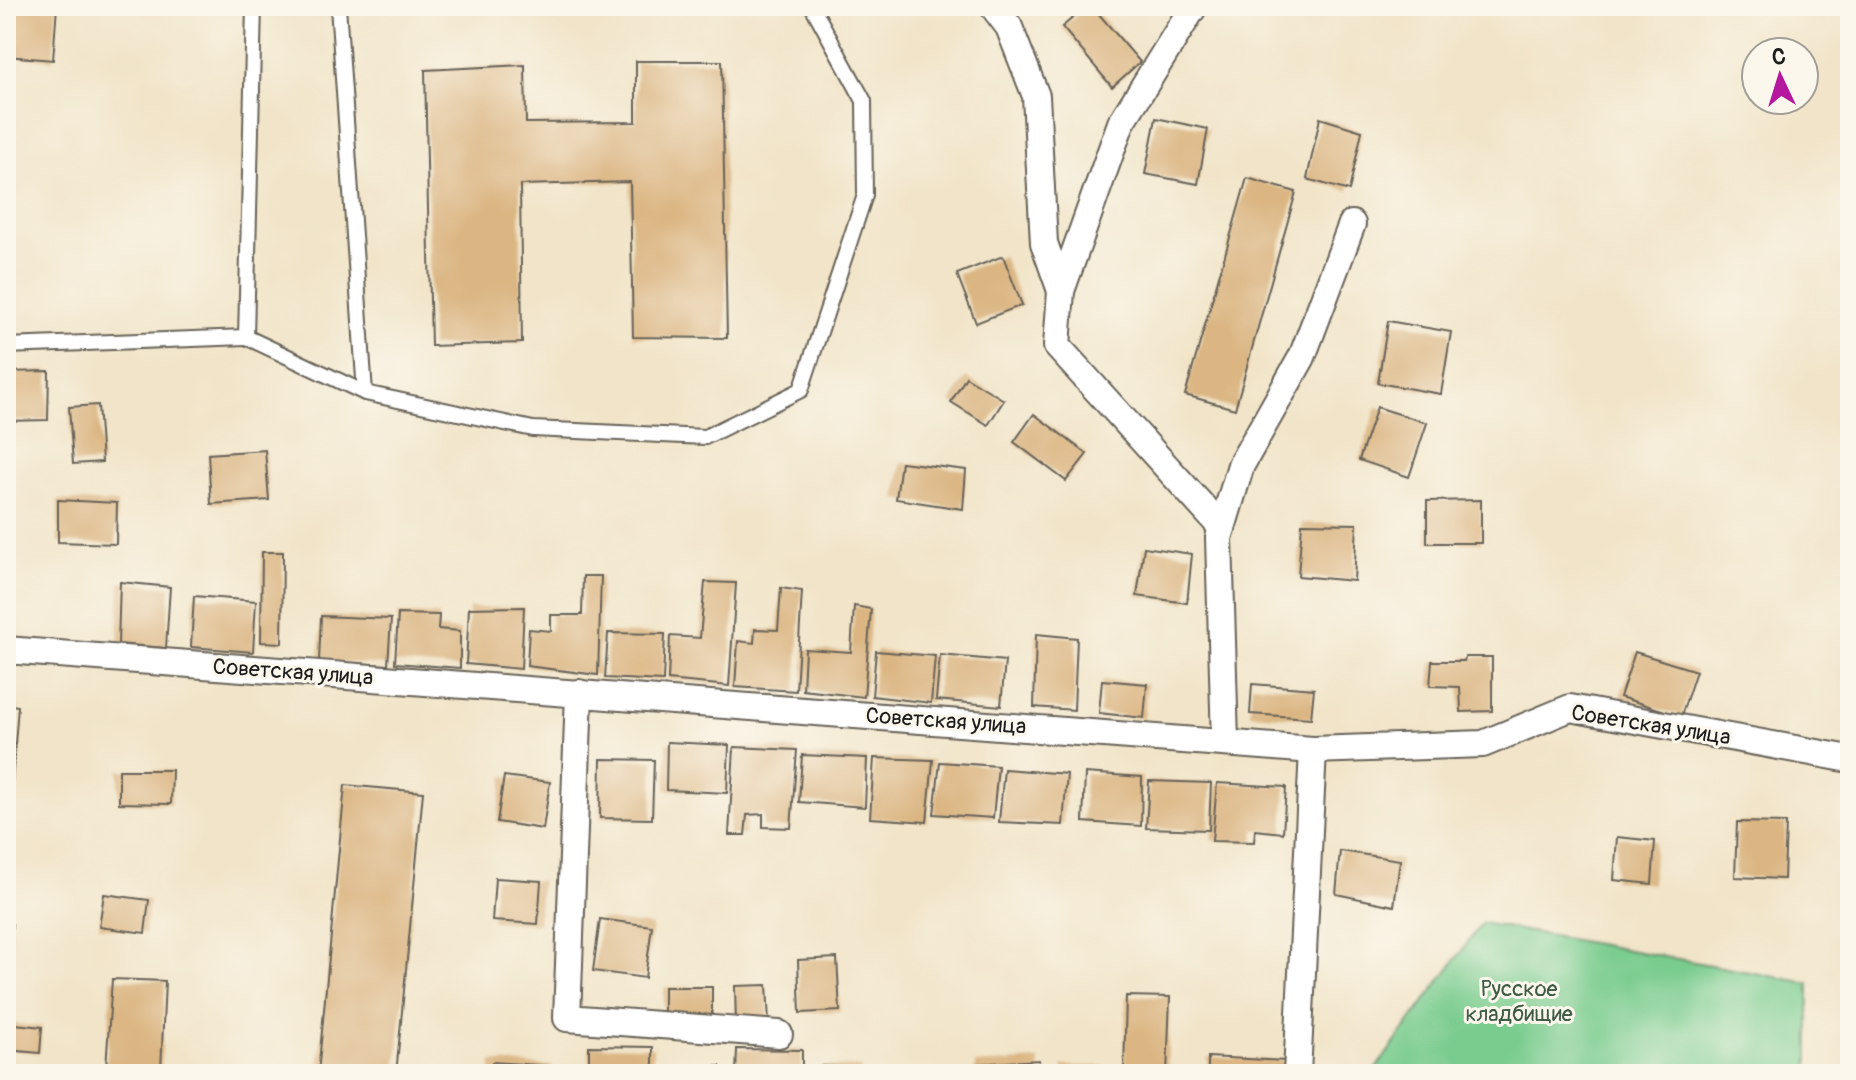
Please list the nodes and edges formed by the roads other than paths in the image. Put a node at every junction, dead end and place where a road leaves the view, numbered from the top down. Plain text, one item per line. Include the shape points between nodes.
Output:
1 (254, 6) edge
2 (338, 6) edge
3 (812, 6) edge
4 (993, 6) edge
5 (1194, 6) edge
6 (1352, 224) dead end
7 (1061, 291) junction
8 (246, 337) junction
9 (6, 346) edge
10 (365, 393) junction
11 (1222, 528) junction
12 (6, 650) edge
13 (579, 693) junction
14 (1225, 743) junction
15 (1313, 750) junction
16 (1850, 759) edge
17 (779, 1034) dead end
18 (1297, 1074) edge

1 - 8 lane
2 - 10 lane
3 - 10 lane via 864,101 865,195 801,390 705,437 533,429
4 - 7 street via 1009,27 1036,96 1044,243
5 - 7 street via 1121,123
6 - 11 street via 1302,357 1241,465
7 - 11 street via 1057,346
8 - 9 lane
8 - 10 lane
11 - 14 street
12 - 13 street, Советская улица
13 - 14 street, Советская улица
13 - 17 street via 567,1018
14 - 15 street, Советская улица
15 - 16 street, Советская улица via 1483,744 1570,708
15 - 18 street

